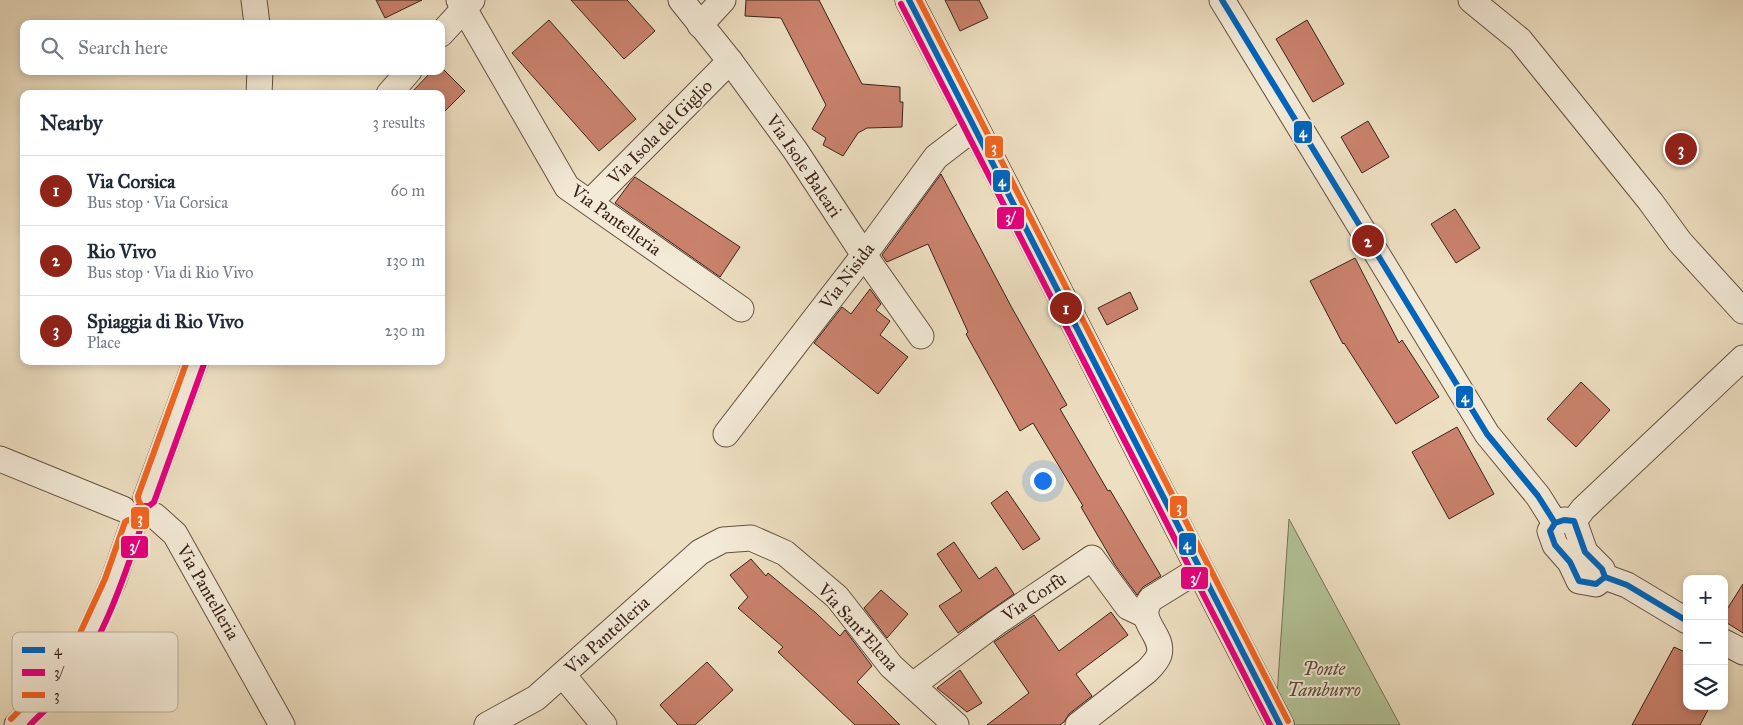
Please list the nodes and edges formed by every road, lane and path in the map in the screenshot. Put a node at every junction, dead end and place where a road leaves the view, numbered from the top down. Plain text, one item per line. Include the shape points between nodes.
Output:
1 (254, 0) edge
2 (681, 0) edge
3 (723, 0) edge
4 (909, 0) edge
5 (1222, 0) edge
6 (1471, 0) edge
7 (465, 3) edge
8 (256, 20) edge
9 (700, 25) junction
10 (445, 29) edge
11 (730, 61) junction
12 (260, 75) edge
13 (405, 75) edge
14 (259, 90) edge
15 (392, 90) edge
16 (975, 127) junction
17 (590, 202) junction
18 (864, 254) junction
19 (741, 310) dead end
20 (1743, 311) edge
21 (921, 336) dead end
22 (1743, 358) edge
23 (195, 365) edge
24 (726, 434) dead end
25 (0, 459) edge
26 (151, 507) junction
27 (128, 518) junction
28 (1564, 522) junction
29 (723, 540) joint
30 (1198, 570) junction
31 (1145, 615) junction
32 (1685, 620) edge
33 (90, 632) edge
34 (1728, 644) edge
35 (1743, 652) edge
36 (563, 675) junction
37 (913, 686) junction
38 (30, 712) edge
39 (17, 725) edge
40 (282, 725) edge
41 (487, 725) edge
42 (604, 725) edge
43 (956, 725) edge
44 (1078, 725) edge
45 (1280, 725) edge

1 - 8 street
2 - 9 street, Via Isole Baleari
3 - 9 street
4 - 16 main road
5 - 28 street via 1487,434
6 - 20 street via 1520,40 1680,242
7 - 10 street
7 - 17 street, Via Pantelleria via 567,187
9 - 11 street, Via Isole Baleari
11 - 17 street, Via Isola del Giglio
11 - 18 street, Via Isole Baleari via 795,150
12 - 14 street
13 - 15 street
16 - 18 street, Via Nisida via 936,157
16 - 30 main road
17 - 19 street, Via Pantelleria
18 - 21 street, Via Isole Baleari
18 - 24 street, Via Nisida
22 - 28 street via 1583,509
23 - 26 street
25 - 27 street
26 - 27 street via 152,523 147,527 140,529
26 - 40 street, Via Pantelleria via 175,534
27 - 33 street via 113,582
28 - 32 street via 1550,531 1555,545 1570,562 1579,581 1596,584 1605,577 1627,585
29 - 36 street, Via Pantelleria via 700,552
29 - 37 street, Via Sant'Elena via 751,538 785,553 836,597 891,666
30 - 31 street via 1151,599 1146,605
30 - 45 main road
31 - 37 street, Via Corfù via 1128,607 1092,558 996,623
31 - 44 street via 1158,642 1159,654 1155,662 1147,672
34 - 35 street
36 - 41 street, Via Pantelleria via 536,698
36 - 42 street
37 - 43 street, Via Sant'Elena
38 - 39 street

